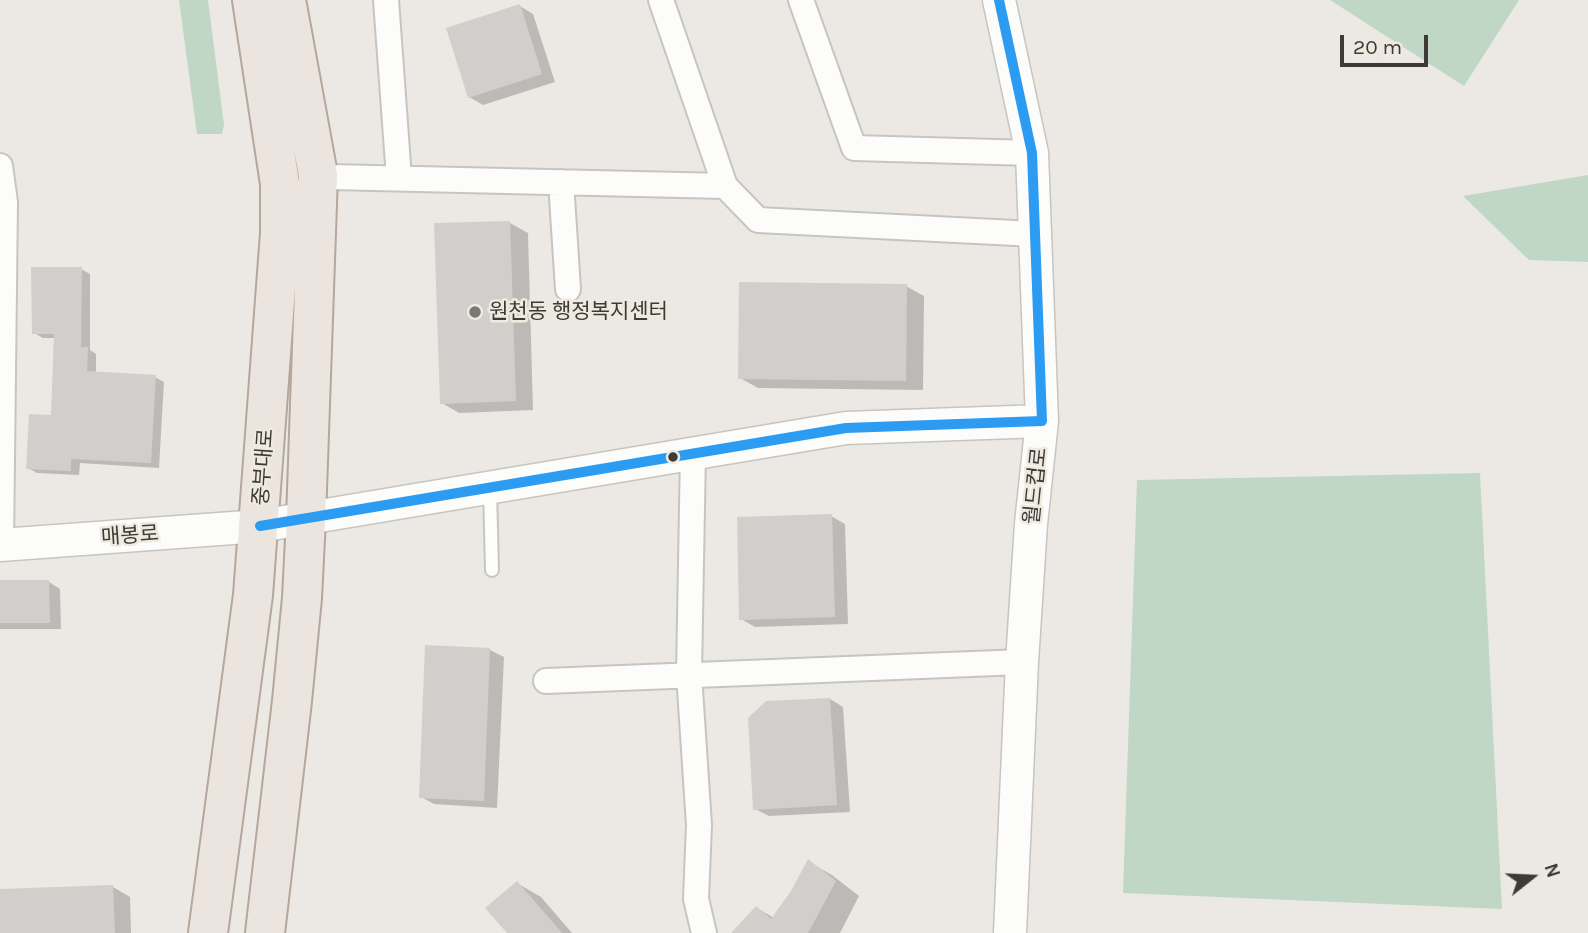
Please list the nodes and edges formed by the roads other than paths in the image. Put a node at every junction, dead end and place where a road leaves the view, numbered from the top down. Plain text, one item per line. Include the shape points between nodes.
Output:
1 (252, 0) edge
2 (286, 0) edge
3 (386, 0) edge
4 (662, 0) edge
5 (801, 0) edge
6 (999, 0) edge
7 (1032, 153) junction
8 (0, 166) edge
9 (318, 174) junction
10 (399, 178) junction
11 (561, 182) junction
12 (725, 186) junction
13 (2, 201) edge
14 (1035, 234) junction
15 (568, 289) dead end
16 (1042, 421) junction
17 (693, 452) junction
18 (490, 488) junction
19 (306, 519) junction
20 (260, 526) junction
21 (0, 545) edge
22 (492, 570) dead end
23 (1022, 662) junction
24 (689, 674) junction
25 (546, 681) dead end
26 (240, 694) junction
27 (292, 701) junction
28 (208, 933) edge
29 (265, 933) edge
30 (704, 933) edge
31 (1010, 933) edge

1 - 20 main road, 중부대로 via 280,184
2 - 9 main road, 중부대로
3 - 10 street
4 - 12 street
5 - 7 street via 854,148
6 - 7 street, 월드컵로
7 - 14 street, 월드컵로
8 - 13 street
9 - 10 street
9 - 19 main road, 중부대로
10 - 11 street
11 - 12 street
11 - 15 street
12 - 14 street via 758,220
13 - 21 street
14 - 16 street, 월드컵로
16 - 17 street, 매봉로 via 846,428
16 - 23 street, 월드컵로
17 - 18 street, 매봉로
17 - 24 street
18 - 19 street, 매봉로
18 - 22 lane
19 - 20 street, 매봉로
19 - 27 main road, 중부대로
20 - 21 street, 매봉로
20 - 26 main road, 중부대로
23 - 24 street
23 - 31 street, 월드컵로
24 - 25 street
24 - 30 street via 699,825 696,899
26 - 27 main road
26 - 28 main road, 중부대로
27 - 29 main road, 중부대로

